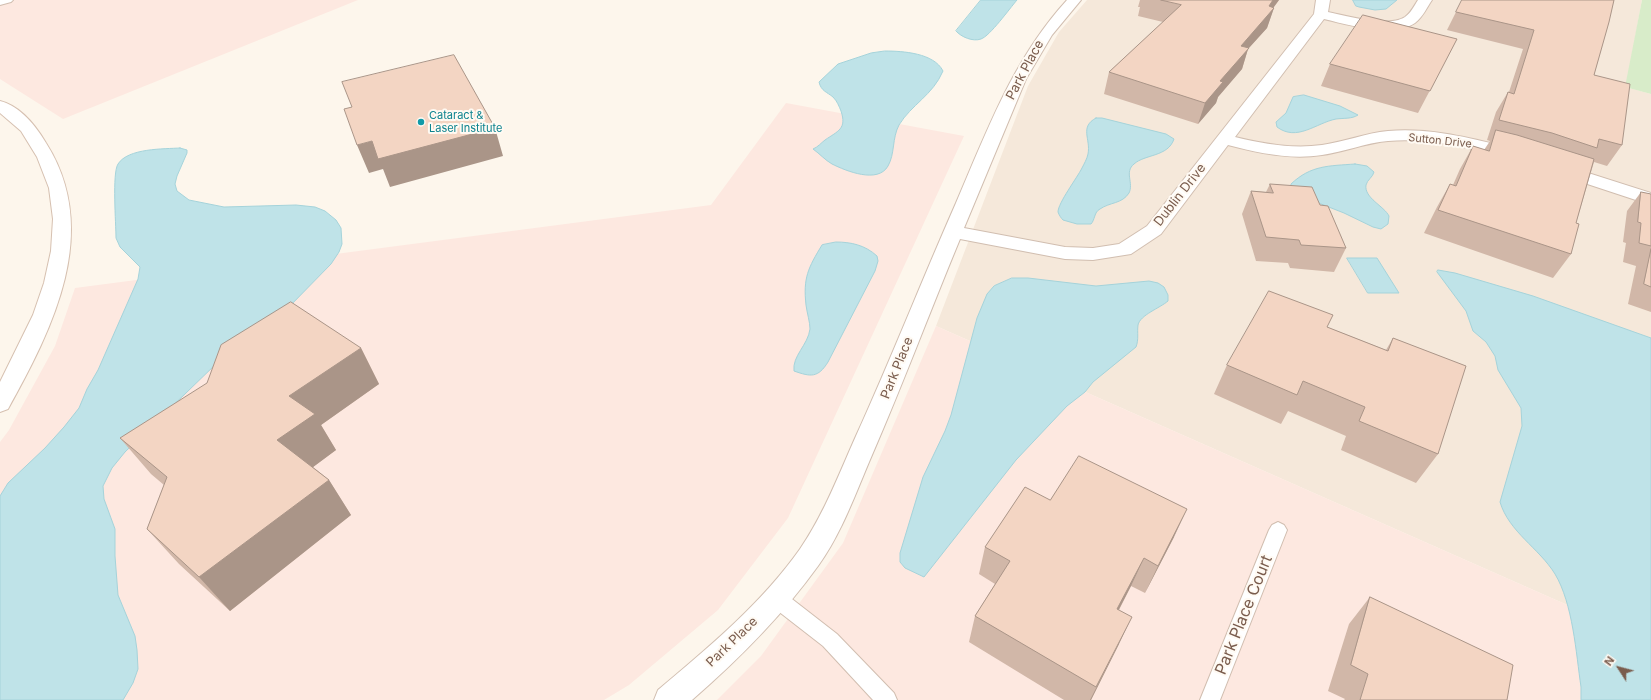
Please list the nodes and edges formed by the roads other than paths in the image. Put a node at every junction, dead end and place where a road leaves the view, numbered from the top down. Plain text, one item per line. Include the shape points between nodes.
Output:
1 (8, 0) edge
2 (1074, 0) edge
3 (1425, 0) edge
4 (0, 2) edge
5 (1322, 7) edge
6 (0, 106) edge
7 (1224, 139) junction
8 (1651, 199) edge
9 (953, 232) junction
10 (0, 403) edge
11 (1278, 530) dead end
12 (776, 598) junction
13 (669, 700) edge
14 (887, 700) edge
15 (1210, 700) edge

1 - 4 lane
2 - 9 street, Park Place via 1043,36 1026,63
3 - 5 street, Dublin Drive via 1416,15 1409,21 1396,25 1375,25
5 - 7 street, Dublin Drive
6 - 10 street via 22,122 35,137 55,173 64,210 59,267 42,321
7 - 8 street, Sutton Drive via 1291,152 1322,150 1390,136 1425,137 1471,143 1534,160
7 - 9 street, Dublin Drive via 1154,230 1124,250 1093,254 1065,253
9 - 12 street, Park Place via 834,514 809,557
11 - 15 lane, Park Place Court
12 - 13 street, Park Place via 723,654
12 - 14 lane via 830,640

